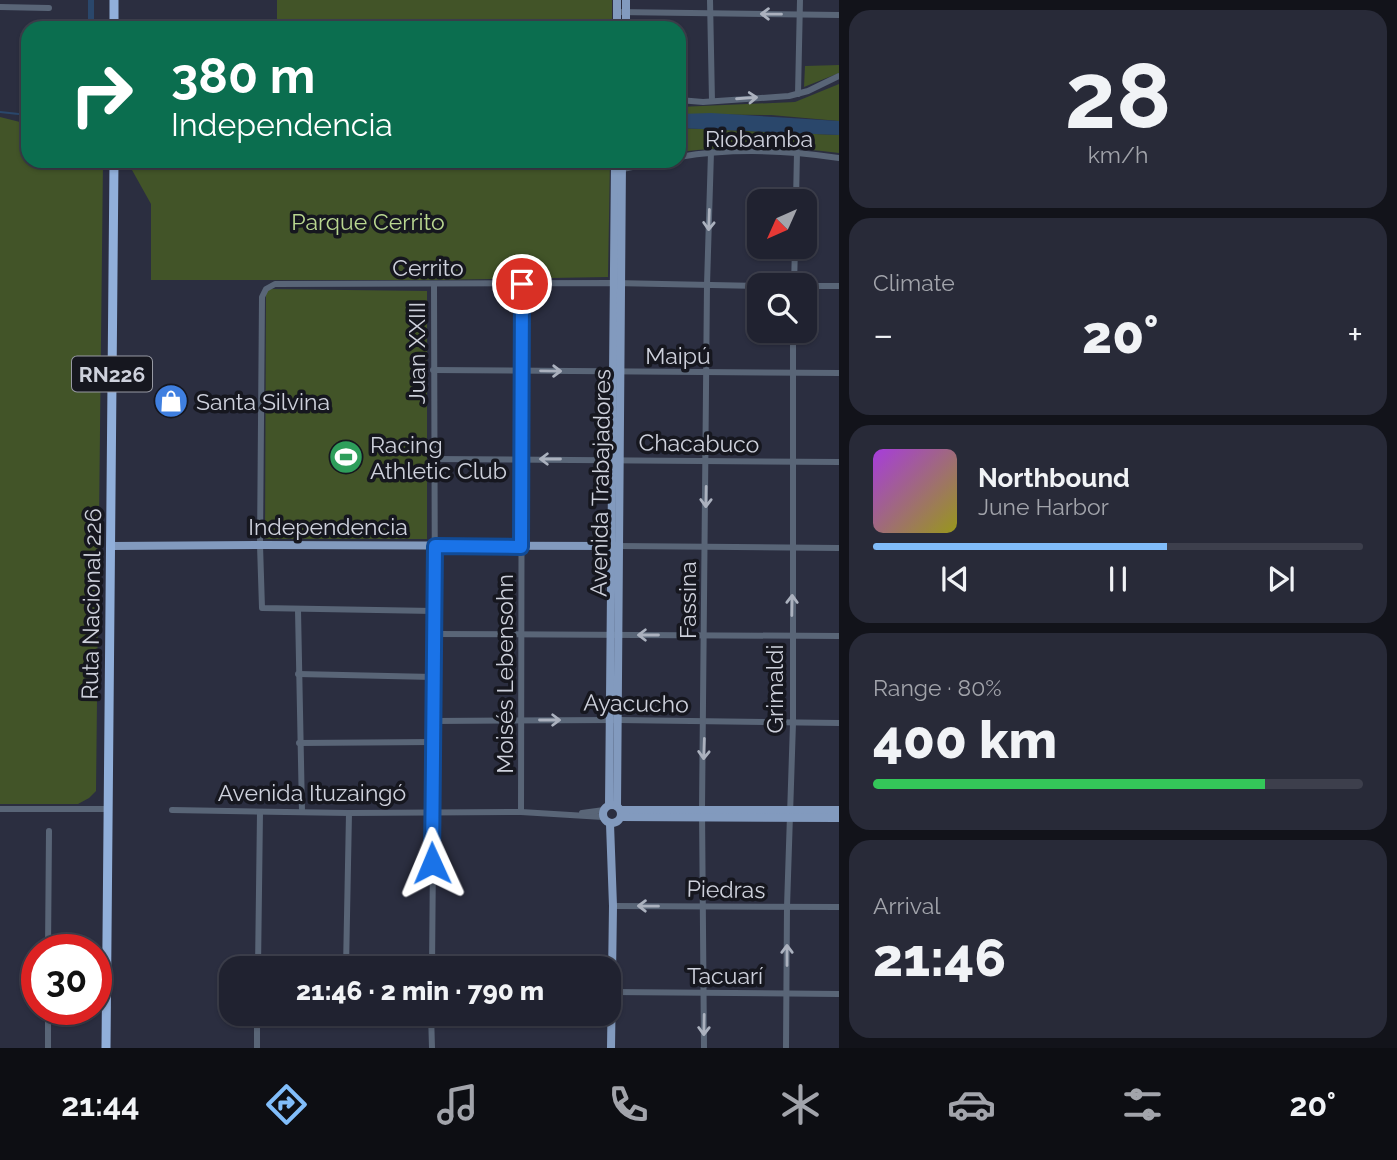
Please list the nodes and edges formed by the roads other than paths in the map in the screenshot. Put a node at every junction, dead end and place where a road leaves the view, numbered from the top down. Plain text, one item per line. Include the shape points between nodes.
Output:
1 (114, 0) edge
2 (617, 0) edge
3 (626, 0) edge
4 (710, 0) edge
5 (800, 0) edge
6 (0, 7) edge
7 (49, 8) dead end
8 (622, 12) junction
9 (710, 12) junction
10 (800, 15) junction
11 (839, 15) edge
12 (114, 21) edge
13 (619, 21) edge
14 (624, 21) edge
15 (839, 76) edge
16 (798, 94) junction
17 (686, 100) edge
18 (712, 101) junction
19 (711, 152) junction
20 (797, 152) junction
21 (686, 157) edge
22 (839, 158) edge
23 (114, 168) edge
24 (619, 168) edge
25 (796, 189) edge
26 (618, 283) junction
27 (522, 284) junction
28 (434, 285) junction
29 (707, 285) junction
30 (747, 286) edge
31 (817, 286) edge
32 (839, 286) edge
33 (793, 343) edge
34 (433, 370) junction
35 (522, 370) junction
36 (617, 372) junction
37 (706, 373) junction
38 (793, 373) junction
39 (839, 373) edge
40 (433, 459) junction
41 (521, 459) junction
42 (616, 459) junction
43 (706, 459) junction
44 (794, 461) junction
45 (839, 462) edge
46 (260, 545) junction
47 (435, 546) junction
48 (111, 547) junction
49 (521, 547) junction
50 (615, 547) junction
51 (793, 547) junction
52 (705, 548) junction
53 (839, 548) edge
54 (298, 610) junction
55 (435, 611) junction
56 (435, 634) junction
57 (521, 634) junction
58 (614, 634) junction
59 (704, 635) junction
60 (792, 635) junction
61 (839, 636) edge
62 (298, 674) junction
63 (433, 677) junction
64 (523, 719) junction
65 (614, 720) junction
66 (433, 721) junction
67 (705, 721) junction
68 (793, 723) junction
69 (839, 723) edge
70 (433, 742) junction
71 (299, 743) junction
72 (0, 809) edge
73 (108, 809) junction
74 (172, 810) dead end
75 (839, 810) edge
76 (432, 811) junction
77 (260, 812) junction
78 (521, 812) junction
79 (702, 812) junction
80 (302, 813) junction
81 (349, 813) junction
82 (613, 814) junction
83 (790, 814) junction
84 (839, 818) edge
85 (48, 831) dead end
86 (613, 906) junction
87 (704, 906) junction
88 (787, 907) junction
89 (839, 907) edge
90 (48, 934) edge
91 (258, 956) edge
92 (346, 956) edge
93 (432, 956) edge
94 (612, 956) edge
95 (621, 992) edge
96 (705, 992) junction
97 (786, 993) junction
98 (839, 994) edge
99 (48, 1025) edge
100 (257, 1026) edge
101 (431, 1026) edge
102 (611, 1026) edge
103 (48, 1048) edge
104 (106, 1048) edge
105 (257, 1048) edge
106 (432, 1048) edge
107 (611, 1048) edge
108 (704, 1048) edge
109 (786, 1048) edge

1 - 12 highway
2 - 8 main road
3 - 8 main road
4 - 9 street
5 - 10 street
6 - 7 street
8 - 9 street
8 - 13 main road
8 - 14 main road
10 -> 9 street
9 - 18 street
10 - 11 street
10 - 16 street
15 - 16 street
18 -> 16 street
17 - 18 street
19 - 20 street, Riobamba
19 - 21 street, Riobamba
19 -> 29 street, Fassina
20 - 22 street, Riobamba
20 - 25 street
23 - 48 highway, Ruta Nacional 226 / RN226
24 - 26 main road, Avenida Trabajadores
26 - 27 street, Cerrito
26 - 29 street, Cerrito
26 - 36 main road, Avenida Trabajadores
27 - 28 street, Cerrito
27 - 35 street, Moisés Lebensohn
28 - 34 street, Juan XXIII
28 - 46 street, Cerrito via 275,284 266,289 262,297
29 - 30 street, Cerrito
29 - 37 street, Fassina
31 - 32 street
33 - 38 street, Grimaldi
34 - 35 street, Maipú
34 - 40 street, Juan XXIII
35 -> 36 street, Maipú
35 - 41 street, Moisés Lebensohn
36 - 37 street, Maipú
36 - 42 main road, Avenida Trabajadores
37 - 38 street, Maipú
37 - 43 street, Fassina
38 - 39 street, Maipú
38 - 44 street, Grimaldi
40 - 41 street, Chacabuco
40 - 47 street, Juan XXIII
42 -> 41 street, Chacabuco
41 - 49 street, Moisés Lebensohn
42 - 43 street, Chacabuco
42 - 50 main road, Avenida Trabajadores
43 - 44 street, Chacabuco
43 -> 52 street, Fassina
44 - 45 street, Chacabuco
44 - 51 street, Grimaldi
46 - 47 main road, Independencia
46 - 48 main road, Independencia
46 - 54 street via 262,608
47 - 49 main road, Independencia
47 - 55 street, Juan XXIII
48 - 73 highway, Ruta Nacional 226 / RN226
49 - 50 main road, Independencia
49 - 57 street, Moisés Lebensohn
50 - 52 street, Independencia
50 - 58 main road, Avenida Trabajadores
51 - 52 street, Independencia
51 - 53 street, Independencia
60 -> 51 street, Grimaldi
52 - 59 street, Fassina
54 - 55 street
54 - 62 street
55 - 56 street, Juan XXIII
56 - 57 street
56 - 63 street, Juan XXIII
57 - 58 street
57 - 64 street, Moisés Lebensohn
59 -> 58 street
58 - 65 main road, Avenida Trabajadores
59 - 60 street
59 - 67 street, Fassina
60 - 61 street
60 - 68 street, Grimaldi
62 - 63 street
62 - 71 street
63 - 66 street, Juan XXIII
64 -> 65 street, Ayacucho
64 - 66 street, Ayacucho
64 - 78 street, Moisés Lebensohn
65 - 67 street, Ayacucho
65 - 82 main road, Avenida Trabajadores
66 - 70 street, Juan XXIII
67 - 68 street, Ayacucho
67 -> 79 street, Fassina
68 - 69 street, Ayacucho
68 - 83 street, Grimaldi
70 - 71 street
70 - 76 street, Juan XXIII
71 - 80 street
72 - 73 street
73 - 104 highway, Ruta Nacional 226 / RN226
74 - 77 street, Avenida Ituzaingó
75 - 83 main road, Avenida Ituzaingó
76 - 78 street, Avenida Ituzaingó
76 - 81 street, Avenida Ituzaingó
76 - 93 street, Juan XXIII
77 - 80 street, Avenida Ituzaingó
77 - 91 street
78 - 82 street, Avenida Ituzaingó
79 - 82 main road, Avenida Ituzaingó
79 - 83 main road, Avenida Ituzaingó
79 - 87 street, Fassina
80 - 81 street, Avenida Ituzaingó
81 - 92 street
82 - 86 main road, Avenida Trabajadores
83 - 84 main road, Avenida Ituzaingó
83 - 88 street, Grimaldi
85 - 90 street
87 -> 86 street, Piedras
86 - 94 main road, Avenida Trabajadores
87 - 88 street, Piedras
87 - 96 street, Fassina
88 - 89 street, Piedras
97 -> 88 street, Grimaldi
95 - 96 street, Tacuarí
96 - 97 street, Tacuarí
96 -> 108 street, Fassina
97 - 98 street, Tacuarí
97 - 109 street, Grimaldi
99 - 103 street
100 - 105 street
101 - 106 street
102 - 107 main road, Avenida Trabajadores

